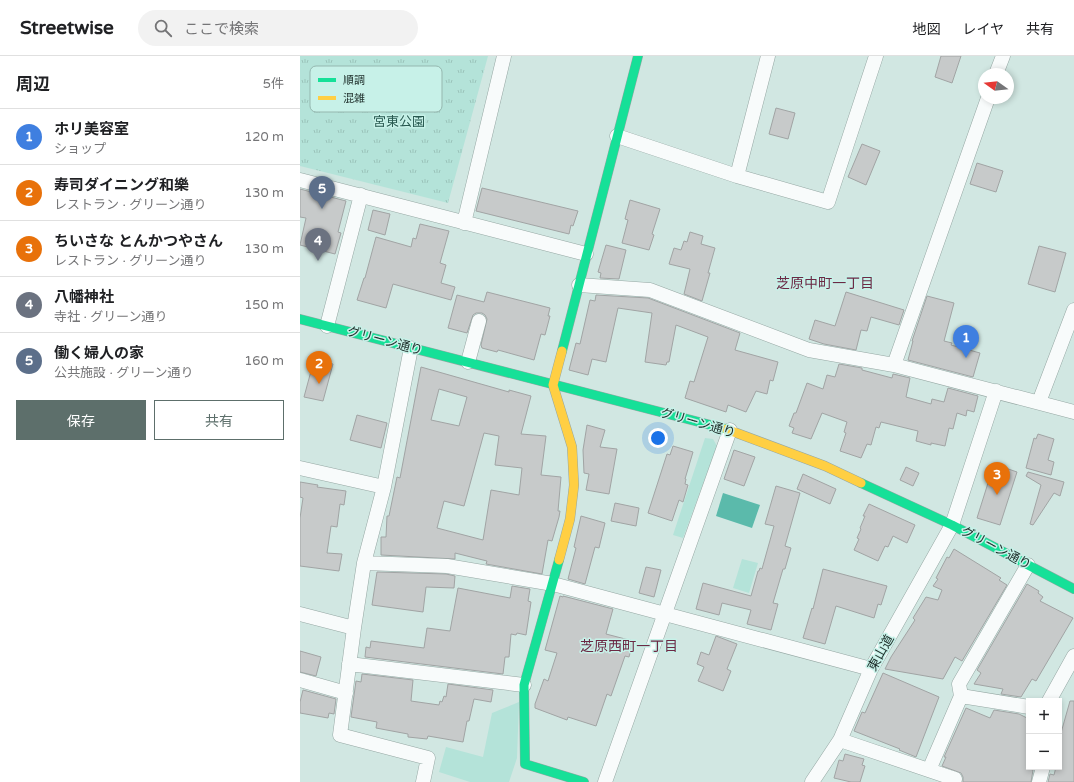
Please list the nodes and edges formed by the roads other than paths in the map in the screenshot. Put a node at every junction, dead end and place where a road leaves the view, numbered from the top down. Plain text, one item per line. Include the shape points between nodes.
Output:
1 (504, 56) edge
2 (638, 56) edge
3 (768, 56) edge
4 (876, 56) edge
5 (1003, 56) edge
6 (998, 68) edge
7 (986, 104) edge
8 (617, 136) junction
9 (737, 176) junction
10 (300, 180) edge
11 (361, 195) junction
12 (464, 223) junction
13 (586, 254) junction
14 (579, 285) junction
15 (1074, 310) edge
16 (300, 319) edge
17 (479, 321) dead end
18 (327, 326) junction
19 (411, 348) junction
20 (468, 362) junction
21 (894, 365) junction
22 (553, 386) junction
23 (996, 391) junction
24 (1039, 402) junction
25 (1074, 412) edge
26 (730, 430) junction
27 (300, 468) edge
28 (384, 487) junction
29 (952, 525) junction
30 (364, 563) junction
31 (1028, 565) junction
32 (553, 584) junction
33 (1074, 589) edge
34 (664, 613) junction
35 (300, 614) edge
36 (354, 628) junction
37 (1074, 656) edge
38 (349, 664) junction
39 (871, 669) junction
40 (300, 680) edge
41 (524, 685) junction
42 (346, 693) junction
43 (961, 696) junction
44 (1051, 698) edge
45 (1026, 707) edge
46 (840, 740) junction
47 (929, 770) junction
48 (1042, 770) edge
49 (423, 782) edge
50 (584, 782) edge
51 (605, 782) edge
52 (812, 782) edge
53 (954, 782) edge
54 (1039, 782) edge

1 - 12 street
2 - 8 street
3 - 9 street
4 - 9 street via 828,202
5 - 6 street
7 - 21 street
8 - 9 street
8 - 13 street
10 - 11 street
11 - 12 street
11 - 18 street
12 - 13 street
13 - 14 street
14 - 21 street via 650,290 809,350
14 - 22 street
15 - 24 street
16 - 18 street, グリーン通り
17 - 20 street
18 - 19 street, グリーン通り
19 - 20 street, グリーン通り
19 - 28 street
20 - 22 street, グリーン通り
21 - 23 street
22 - 26 street, グリーン通り
22 - 32 street via 572,447 574,485 570,519
23 - 24 street
23 - 29 street, 東山道
24 - 25 street
26 - 29 street, グリーン通り via 825,466
26 - 34 street
27 - 28 street
28 - 30 street
29 - 31 street, グリーン通り
29 - 39 street, 東山道
30 - 32 street via 447,566
30 - 36 street
31 - 33 street, グリーン通り
31 - 43 street via 959,684
32 - 34 street
32 - 41 street
34 - 39 street
34 - 51 street
35 - 36 street
36 - 38 street
37 - 44 street
38 - 41 street
38 - 42 street
39 - 46 street, 東山道
40 - 42 street
41 - 50 street via 525,764
42 - 49 street via 340,735 428,758
43 - 45 street
43 - 47 street
46 - 47 street
46 - 52 street, 東山道
47 - 53 street via 955,779
48 - 54 street

